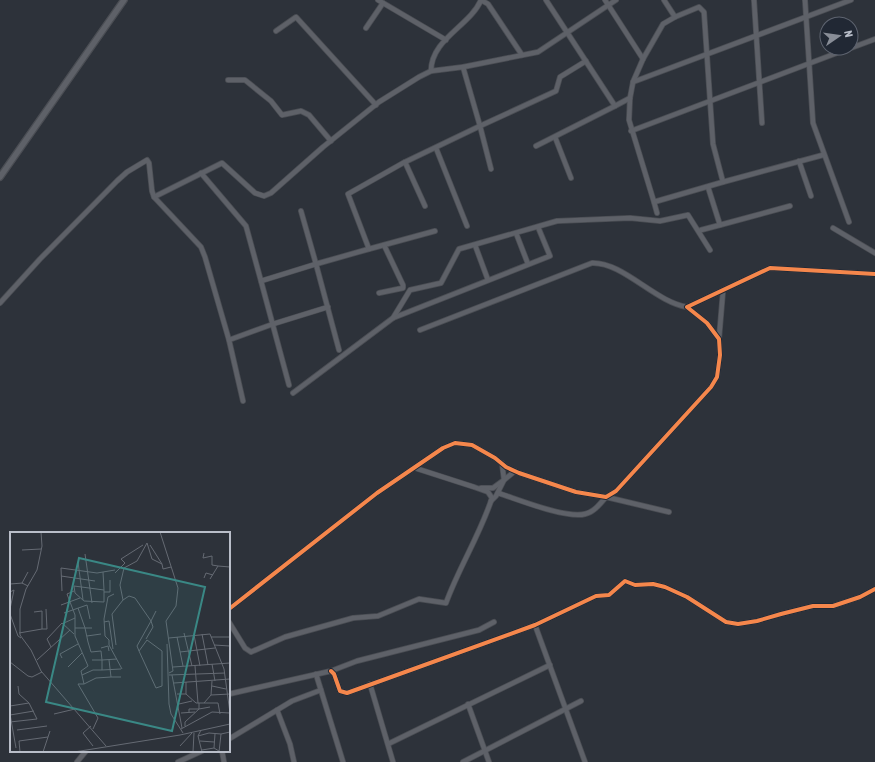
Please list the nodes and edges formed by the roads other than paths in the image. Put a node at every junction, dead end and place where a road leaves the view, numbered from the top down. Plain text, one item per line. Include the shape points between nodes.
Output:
1 (124, 0) edge
2 (378, 0) edge
3 (481, 0) edge
4 (546, 0) edge
5 (605, 0) edge
6 (616, 0) edge
7 (664, 0) edge
8 (754, 0) edge
9 (805, 0) edge
10 (851, 0) edge
11 (383, 3) junction
12 (608, 6) junction
13 (675, 16) junction
14 (806, 17) junction
15 (366, 28) dead end
16 (276, 31) dead end
17 (567, 33) junction
18 (757, 35) junction
19 (875, 39) edge
20 (446, 40) junction
21 (859, 45) edge
22 (707, 53) junction
23 (522, 56) junction
24 (830, 56) edge
25 (643, 60) junction
26 (586, 61) junction
27 (809, 64) junction
28 (463, 67) junction
29 (431, 71) junction
30 (228, 80) dead end
31 (760, 81) junction
32 (633, 82) junction
33 (630, 98) junction
34 (710, 101) junction
35 (376, 105) junction
36 (615, 106) junction
37 (762, 123) dead end
38 (480, 126) junction
39 (631, 131) junction
40 (555, 136) junction
41 (331, 141) junction
42 (536, 146) dead end
43 (436, 148) junction
44 (823, 155) junction
45 (799, 161) junction
46 (405, 162) junction
47 (490, 169) dead end
48 (201, 173) junction
49 (0, 177) edge
50 (571, 178) dead end
51 (723, 182) junction
52 (708, 187) junction
53 (812, 196) dead end
54 (154, 197) junction
55 (654, 202) junction
56 (425, 206) dead end
57 (790, 206) dead end
58 (301, 211) dead end
59 (657, 213) dead end
60 (849, 222) dead end
61 (720, 225) junction
62 (467, 226) dead end
63 (538, 227) junction
64 (833, 228) dead end
65 (702, 230) dead end
66 (435, 231) dead end
67 (516, 232) junction
68 (384, 245) junction
69 (475, 245) junction
70 (369, 249) junction
71 (710, 250) dead end
72 (875, 253) edge
73 (316, 264) junction
74 (528, 264) junction
75 (875, 274) edge
76 (488, 280) junction
77 (261, 281) junction
78 (723, 291) junction
79 (379, 293) dead end
80 (0, 303) edge
81 (328, 307) junction
82 (687, 307) junction
83 (393, 318) junction
84 (273, 324) junction
85 (420, 330) dead end
86 (719, 339) junction
87 (229, 340) junction
88 (339, 350) dead end
89 (289, 385) dead end
90 (293, 393) dead end
91 (244, 401) dead end
92 (502, 464) junction
93 (415, 468) junction
94 (515, 471) junction
95 (504, 480) junction
96 (478, 488) junction
97 (498, 493) junction
98 (606, 497) junction
99 (491, 502) junction
100 (669, 512) dead end
101 (875, 588) edge
102 (230, 608) edge
103 (494, 622) dead end
104 (230, 624) edge
105 (535, 625) junction
106 (550, 665) junction
107 (331, 671) junction
108 (316, 674) junction
109 (370, 684) junction
110 (321, 690) junction
111 (230, 694) edge
112 (581, 701) dead end
113 (468, 704) junction
114 (567, 708) junction
115 (277, 710) junction
116 (230, 737) edge
117 (388, 744) junction
118 (485, 751) junction
119 (85, 752) edge
120 (200, 752) edge
121 (222, 752) edge
122 (77, 762) edge
123 (178, 762) edge
124 (224, 762) edge
125 (294, 762) edge
126 (344, 762) edge
127 (393, 762) edge
128 (463, 762) edge
129 (489, 762) edge
130 (585, 762) edge

1 - 49 street
2 - 11 street
3 - 20 street
3 - 23 street via 488,4
4 - 17 street
5 - 12 street
6 - 12 street
7 - 13 street
8 - 18 street
9 - 14 street
10 - 14 street
11 - 15 street
11 - 20 street
12 - 17 street
12 - 25 street
13 - 22 street via 700,7 703,9
13 - 25 street via 663,24
14 - 18 street
14 - 27 street
16 - 35 street via 296,17
17 - 23 street via 543,50
17 - 26 street
18 - 22 street
18 - 31 street
19 - 21 street
20 - 29 street via 436,55
22 - 32 street
22 - 34 street
23 - 28 street
24 - 27 street
25 - 32 street
26 - 36 street
26 - 38 street via 560,77 556,91
27 - 31 street
27 - 44 street via 813,123
28 - 29 street
28 - 38 street
29 - 35 street
30 - 41 street via 245,80 271,101 282,115 301,112 309,115
31 - 34 street
31 - 37 street
32 - 33 street
33 - 36 street
33 - 39 street
34 - 39 street
34 - 51 street via 713,144
35 - 41 street
36 - 40 street
38 - 43 street
38 - 47 street
39 - 55 street
40 - 42 street
40 - 50 street
41 - 48 street via 271,193 264,196 255,193 222,163
43 - 46 street
43 - 62 street
44 - 45 street
44 - 60 street
45 - 51 street
45 - 53 street
46 - 56 street
46 - 70 street via 348,194
48 - 54 street
48 - 77 street via 246,226
51 - 52 street
52 - 55 street
52 - 61 street
54 - 80 street via 149,163 145,161 117,181
54 - 87 street via 201,247
55 - 59 street
57 - 61 street
58 - 73 street
61 - 65 street
63 - 67 street
63 - 71 street via 557,222 630,218 660,221 688,215
63 - 74 street via 550,256
64 - 72 street
66 - 68 street
67 - 69 street
67 - 74 street
68 - 70 street
68 - 79 street via 403,288
69 - 76 street
69 - 83 street via 460,249 441,283 410,290
70 - 73 street
73 - 77 street
73 - 81 street
74 - 76 street
75 - 78 street via 770,268
76 - 83 street
77 - 84 street
78 - 82 street
78 - 86 street
81 - 84 street
81 - 88 street
82 - 85 street via 674,304 608,265 592,263
82 - 86 street via 707,323
83 - 90 street
84 - 87 street
84 - 89 street
86 - 98 street via 719,368 711,387 642,464
87 - 91 street
92 - 93 street via 472,445 455,443 443,448
92 - 94 street
92 - 95 street
93 - 96 street
93 - 102 street via 377,493
94 - 95 street
94 - 98 street via 576,492
95 - 96 street via 493,488
95 - 97 street
96 - 99 street via 488,492 492,498
97 - 98 street via 572,516 585,514 597,508
97 - 99 street
98 - 100 street
99 - 104 street via 446,603 419,599 378,616 354,618 285,637 251,652 245,648
101 - 105 street via 860,597 833,606 813,606 757,622 738,624 726,622 687,597 665,587 653,584 636,585 625,581 610,595 596,596
103 - 107 street via 479,630 357,661
105 - 106 street
105 - 109 street
106 - 113 street
106 - 114 street
107 - 108 street
107 - 109 street via 340,691 347,693
108 - 110 street
108 - 111 street
109 - 117 street
110 - 115 street
110 - 126 street
112 - 114 street
113 - 117 street
113 - 118 street
114 - 118 street
114 - 130 street
115 - 116 street
115 - 125 street
117 - 127 street
118 - 128 street
118 - 129 street
119 - 122 street
120 - 123 street
121 - 124 street

